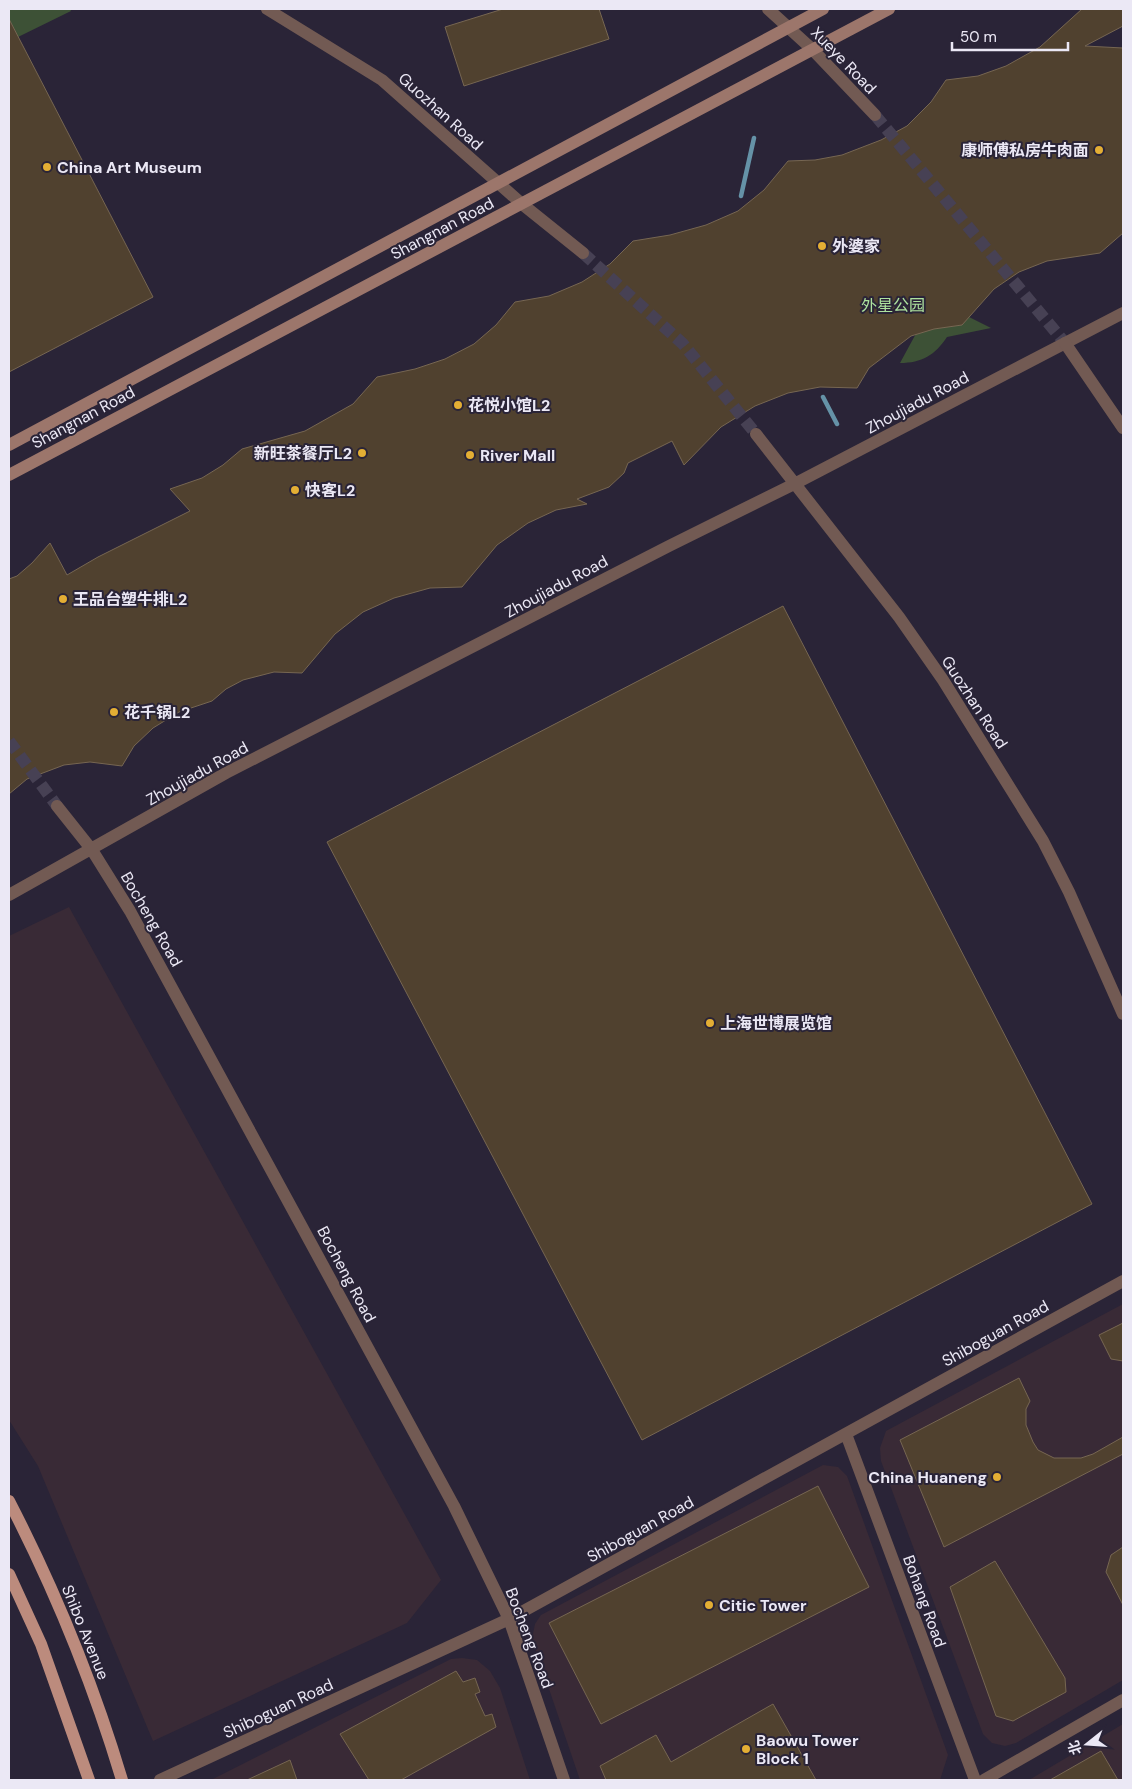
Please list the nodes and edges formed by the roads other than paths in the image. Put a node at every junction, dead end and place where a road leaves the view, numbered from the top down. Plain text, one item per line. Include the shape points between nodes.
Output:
1 (267, 9) edge
2 (768, 9) edge
3 (823, 9) edge
4 (889, 9) edge
5 (788, 27) junction
6 (812, 50) junction
7 (875, 115) tunnel mouth
8 (498, 184) junction
9 (522, 204) junction
10 (583, 253) tunnel mouth
11 (1123, 313) edge
12 (1065, 343) junction
13 (1123, 428) edge
14 (756, 434) tunnel mouth
15 (9, 445) edge
16 (9, 475) edge
17 (796, 483) junction
18 (57, 806) tunnel mouth
19 (92, 850) junction
20 (9, 895) edge
21 (1123, 1014) edge
22 (1123, 1281) edge
23 (846, 1434) junction
24 (9, 1501) edge
25 (9, 1574) edge
26 (508, 1620) junction
27 (1123, 1700) edge
28 (89, 1780) edge
29 (122, 1780) edge
30 (160, 1780) edge
31 (564, 1780) edge
32 (974, 1780) edge
33 (984, 1780) edge

1 - 8 street, Guozhan Road via 382,80
2 - 5 street, Xueye Road
3 - 5 main road, Shangnan Road
4 - 6 main road, Shangnan Road
5 - 6 street, Xueye Road
5 - 8 main road, Shangnan Road
6 - 7 street, Xueye Road
6 - 9 main road, Shangnan Road
8 - 9 street, Guozhan Road
8 - 15 main road, Shangnan Road
9 - 10 street, Guozhan Road
9 - 16 main road, Shangnan Road
11 - 12 street, Zhoujiadu Road
12 - 13 street
12 - 17 street, Zhoujiadu Road
14 - 17 street, Guozhan Road
17 - 19 street, Zhoujiadu Road via 226,773
17 - 21 street, Guozhan Road via 943,680 1043,841
18 - 19 street, Bocheng Road
19 - 20 street, Zhoujiadu Road
19 - 26 street, Bocheng Road via 135,920 301,1222 454,1506
22 - 23 street, Shiboguan Road
23 - 26 street, Shiboguan Road
23 - 32 street, Bohang Road
24 - 29 main road, Shibo Avenue via 68,1626
25 - 28 main road via 40,1644
26 - 30 street, Shiboguan Road
26 - 31 street, Bocheng Road
27 - 33 street

